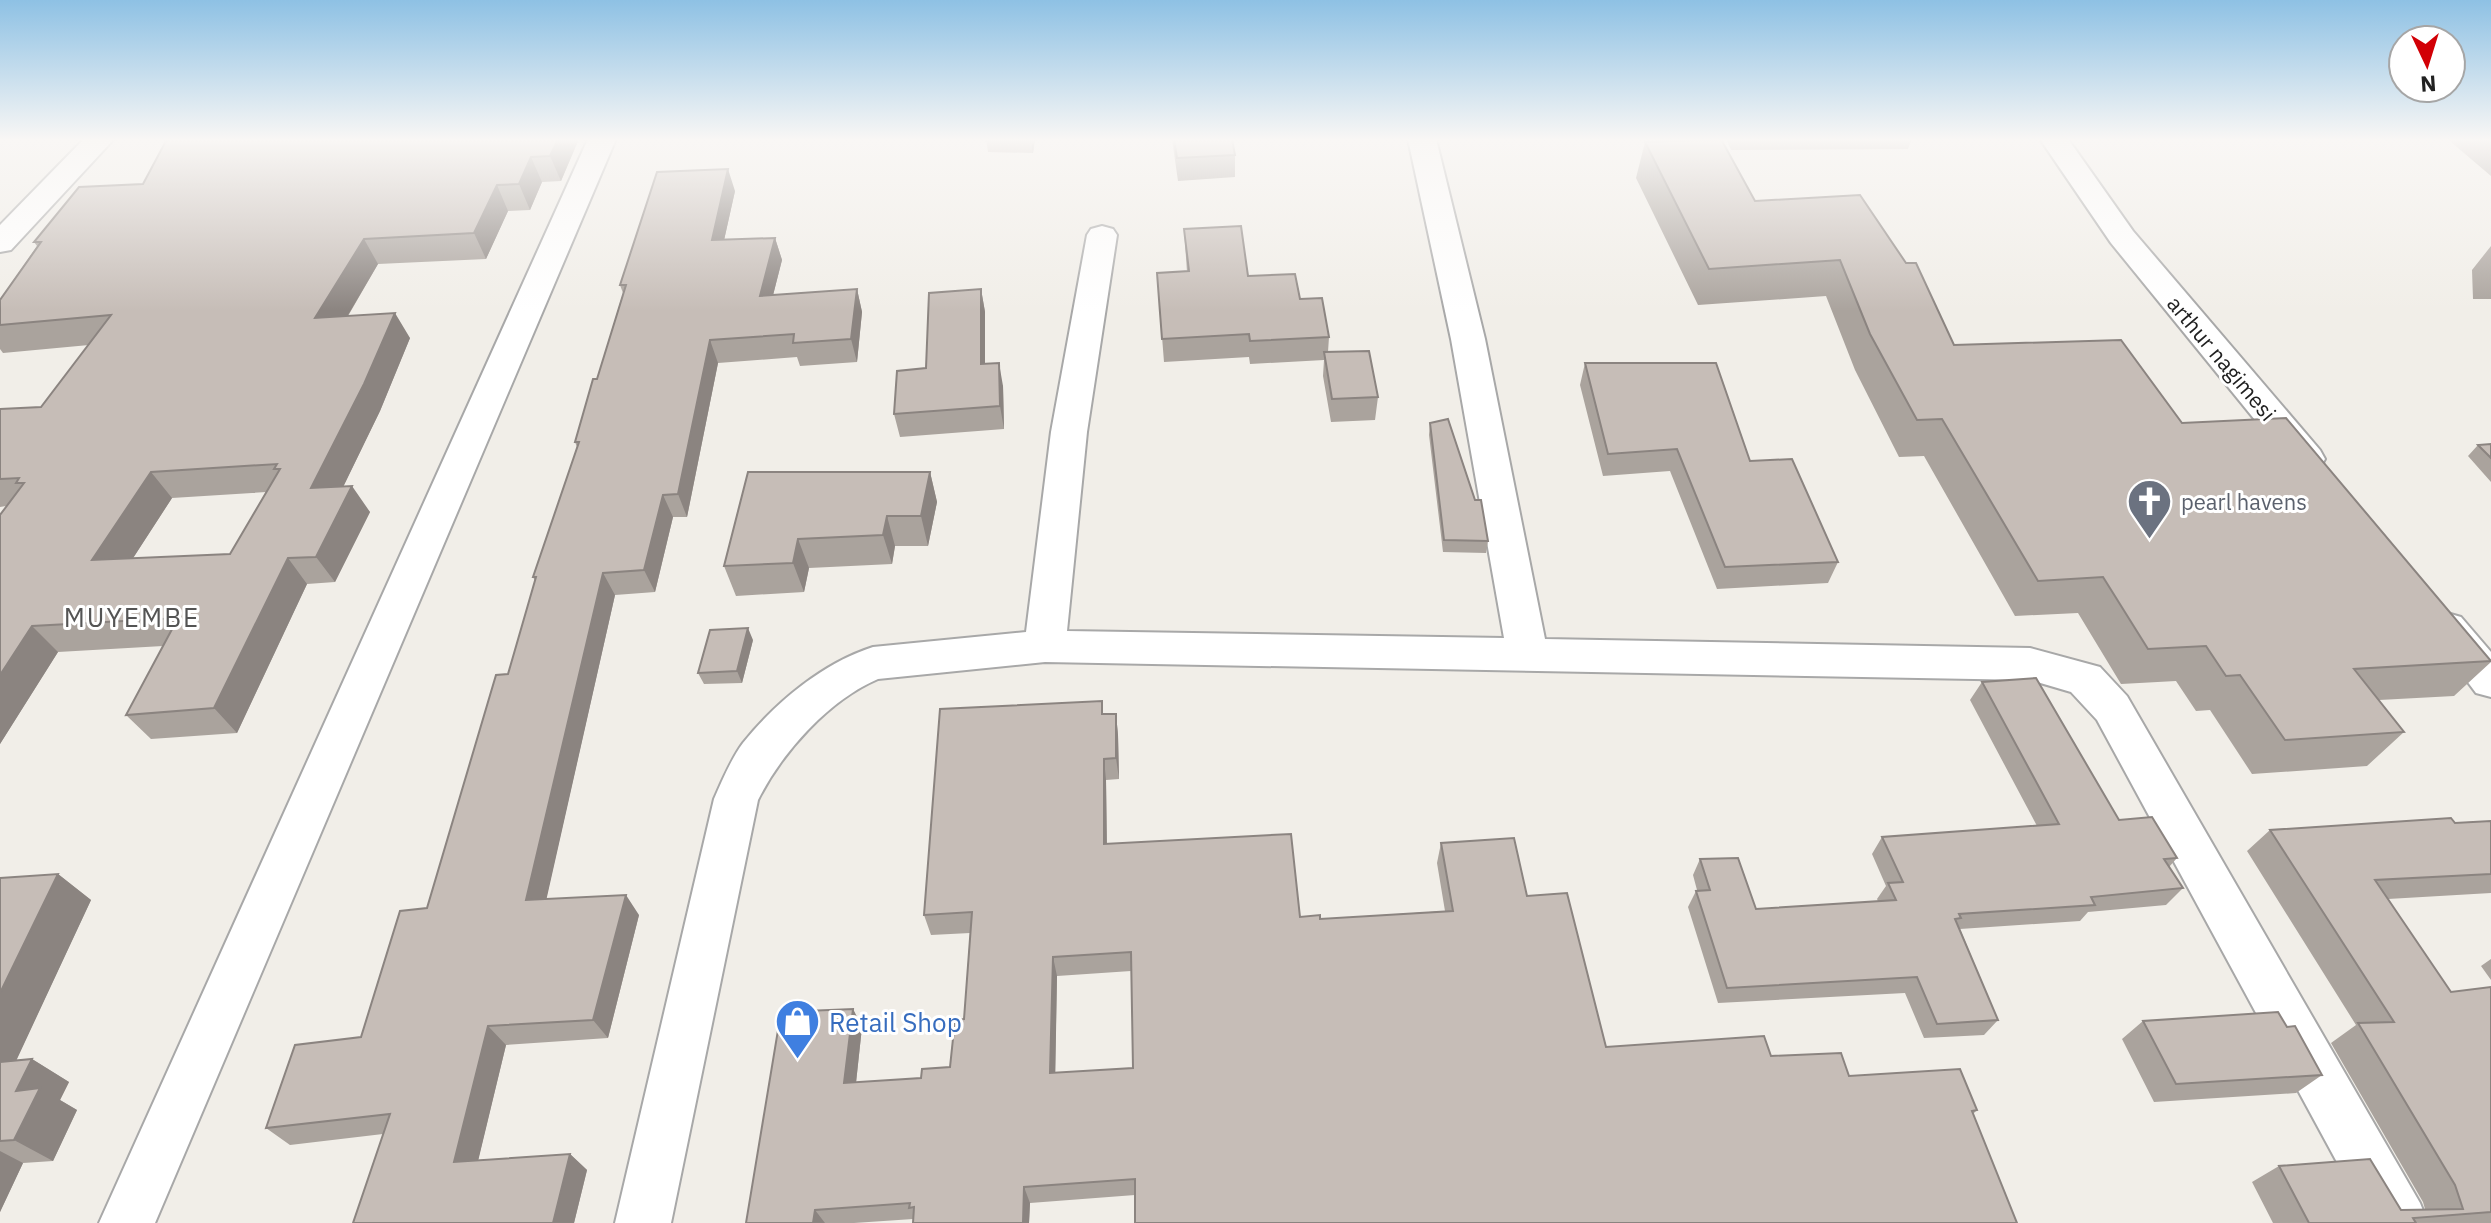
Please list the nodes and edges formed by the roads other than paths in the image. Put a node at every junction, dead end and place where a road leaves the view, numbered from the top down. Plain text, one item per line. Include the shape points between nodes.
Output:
1 (45, 196) edge
2 (577, 196) edge
3 (1435, 196) edge
4 (2094, 196) edge
5 (1102, 235) dead end
6 (0, 243) edge
7 (2331, 489) edge
8 (2431, 609) edge
9 (1045, 646) junction
10 (1528, 657) junction
11 (2491, 681) edge
12 (127, 1223) edge
13 (643, 1223) edge
14 (2400, 1223) edge

1 - 6 street
2 - 12 street
3 - 10 street
4 - 7 street, arthur nagimesi
5 - 9 street via 1069,432
8 - 11 street
9 - 10 street
9 - 13 street via 873,663 843,676 758,757 736,799
10 - 14 street via 2030,664 2085,679 2112,708

